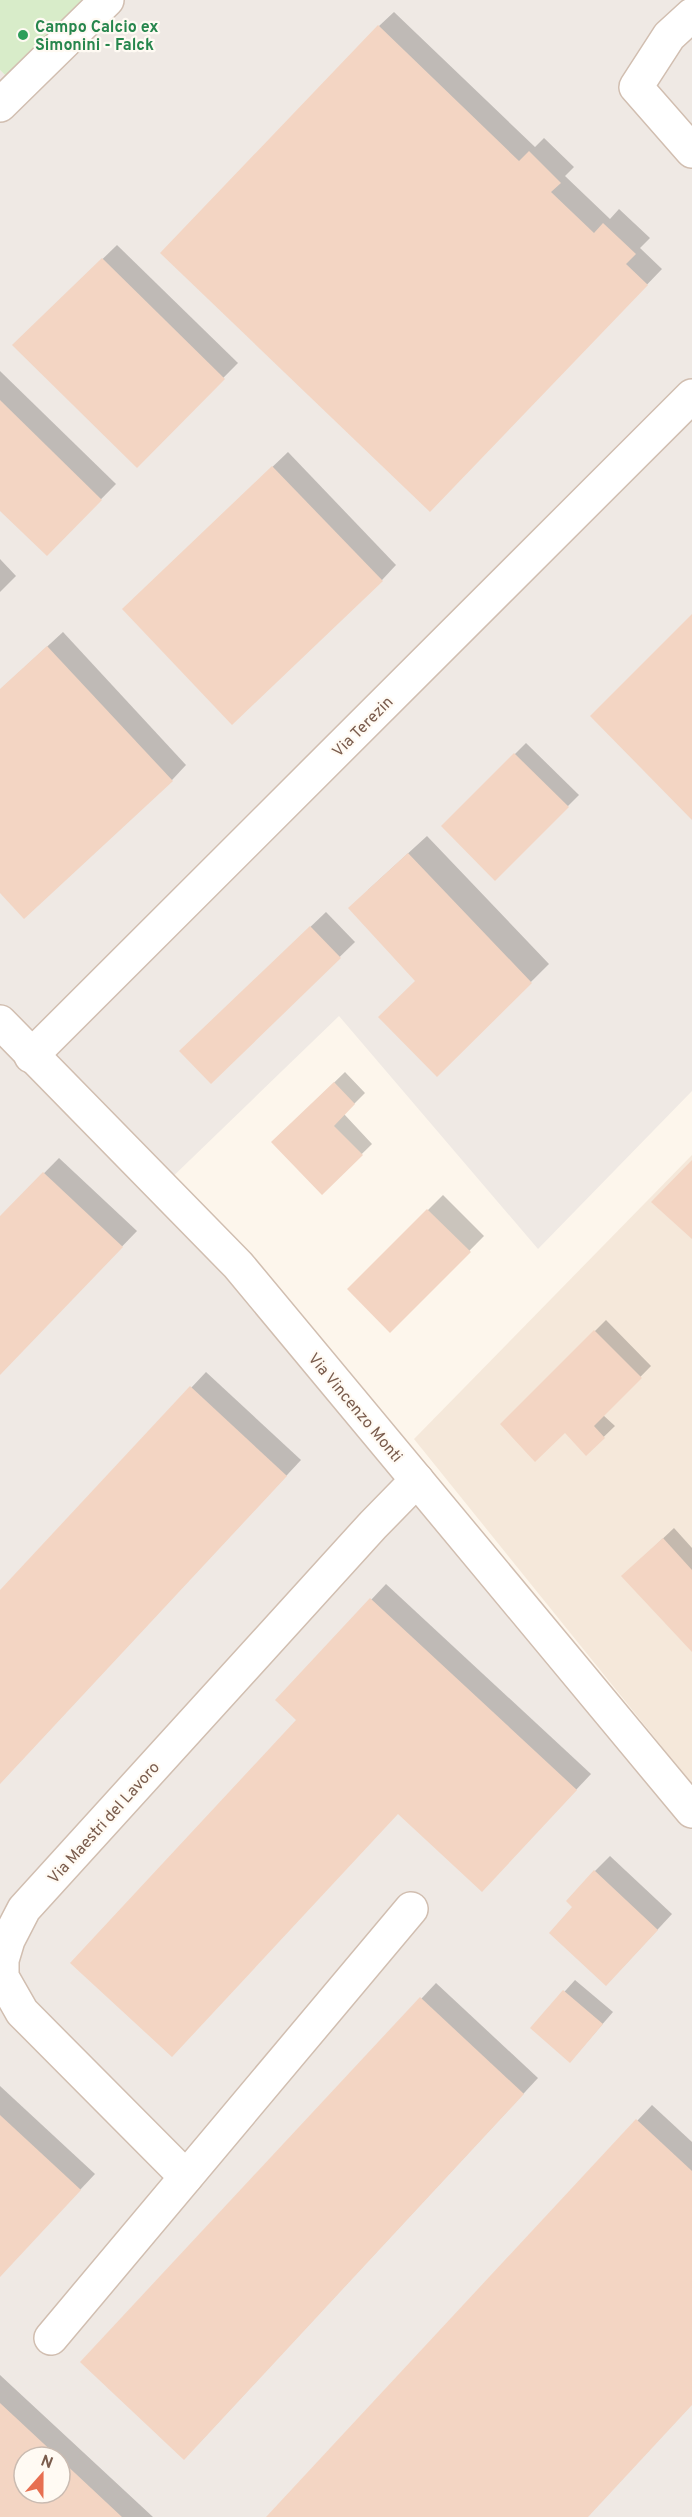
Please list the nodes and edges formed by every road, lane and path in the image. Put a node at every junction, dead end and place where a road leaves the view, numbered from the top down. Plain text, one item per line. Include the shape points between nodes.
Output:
1 (107, 0) edge
2 (692, 15) edge
3 (0, 105) edge
4 (692, 151) edge
5 (692, 396) edge
6 (0, 1022) edge
7 (31, 1056) junction
8 (417, 1480) junction
9 (692, 1811) edge
10 (411, 1909) dead end
11 (186, 2177) junction
12 (51, 2338) dead end

1 - 3 street
2 - 4 street via 669,36 636,87
5 - 7 street, Via Terezin
6 - 7 street, Via Vincenzo Monti
7 - 8 street, Via Vincenzo Monti via 238,1265
8 - 9 street, Via Vincenzo Monti
8 - 11 street, Via Maestri del Lavoro via 24,1909 8,1940 2,1977 22,2012
10 - 11 street
11 - 12 street

